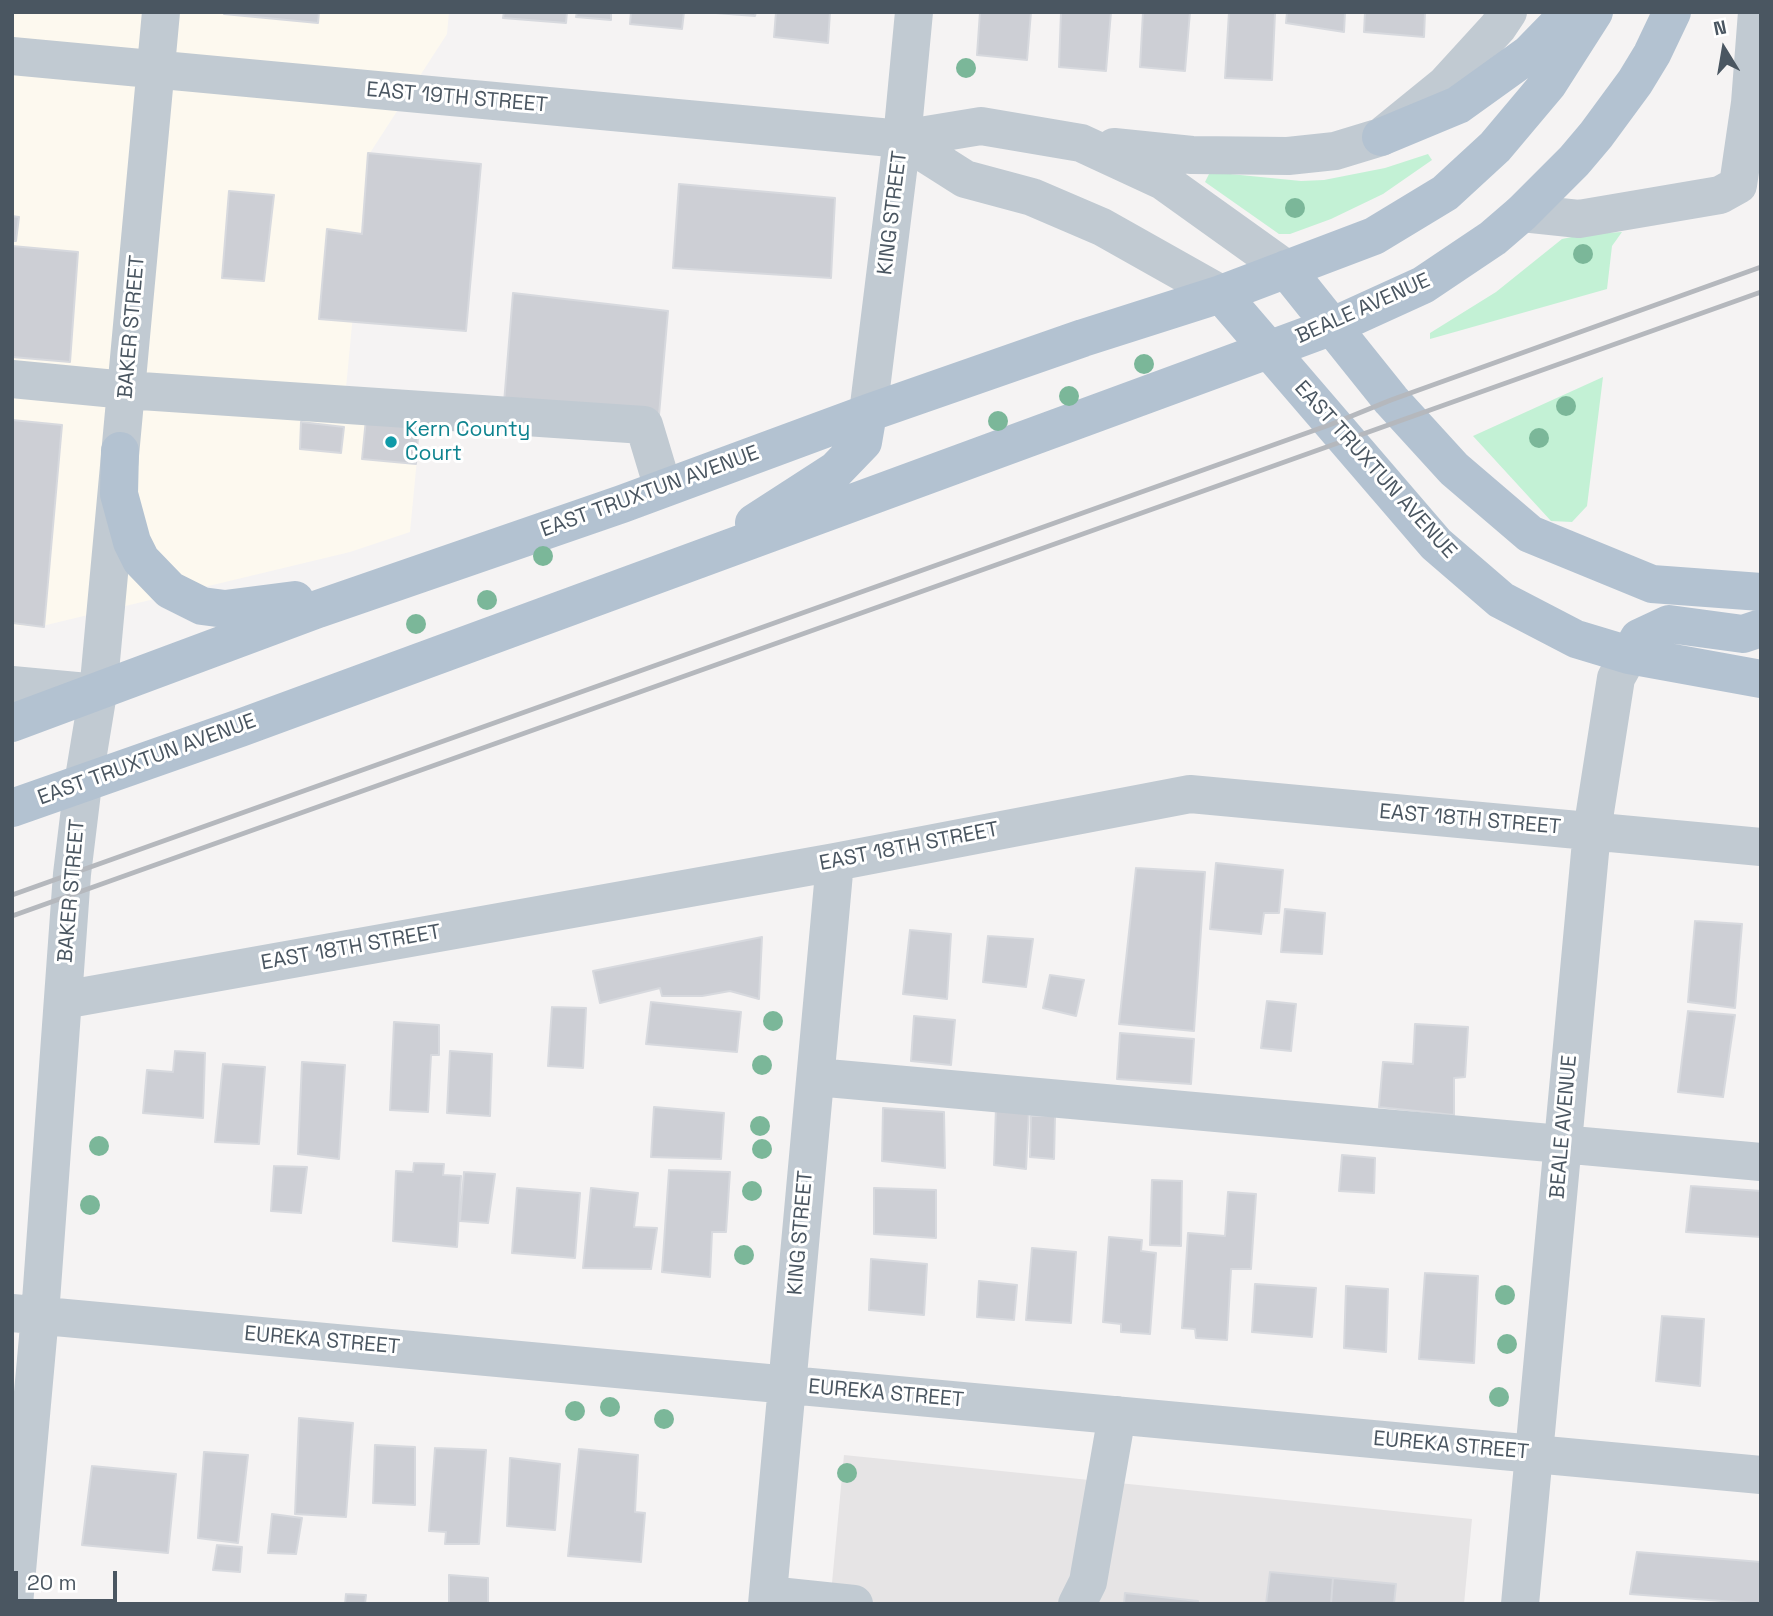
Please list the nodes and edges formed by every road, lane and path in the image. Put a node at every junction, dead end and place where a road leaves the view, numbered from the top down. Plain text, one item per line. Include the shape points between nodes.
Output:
1 (161, 12) edge
2 (914, 12) edge
3 (1508, 12) edge
4 (1570, 12) edge
5 (1594, 12) edge
6 (1672, 12) edge
7 (1757, 12) edge
8 (12, 56) edge
9 (156, 70) junction
10 (1381, 137) junction
11 (902, 139) junction
12 (1081, 143) junction
13 (1522, 214) junction
14 (1286, 269) junction
15 (1221, 294) junction
16 (1333, 326) junction
17 (1268, 350) junction
18 (12, 379) edge
19 (126, 390) junction
20 (868, 412) junction
21 (120, 451) junction
22 (663, 488) junction
23 (700, 559) junction
24 (401, 580) junction
25 (1761, 592) edge
26 (1761, 628) edge
27 (1629, 655) junction
28 (1761, 679) edge
29 (12, 685) edge
30 (98, 693) junction
31 (12, 723) edge
32 (83, 783) junction
33 (12, 808) edge
34 (1592, 831) junction
35 (1761, 847) edge
36 (835, 862) junction
37 (63, 1000) junction
38 (816, 1077) junction
39 (1562, 1144) junction
40 (1761, 1162) edge
41 (26, 1314) edge
42 (787, 1384) junction
43 (1117, 1415) junction
44 (1534, 1454) junction
45 (1761, 1475) edge
46 (767, 1599) edge
47 (13, 1604) edge
48 (854, 1604) edge
49 (1077, 1604) edge
50 (1520, 1604) edge

1 - 9 street, BAKER STREET
2 - 11 street, KING STREET
3 - 10 street via 1445,85
4 - 10 main road via 1529,54 1458,105
5 - 14 main road via 1520,120 1461,180 1374,236
6 - 13 main road, BEALE AVENUE via 1652,54 1617,108
7 - 13 street via 1738,186 1720,195 1578,219
8 - 9 street, EAST 19TH STREET
9 - 11 street, EAST 19TH STREET
9 - 19 street, BAKER STREET
10 - 12 street via 1335,151 1288,156 1192,155
11 - 12 street, EAST 19TH STREET via 981,126
11 - 15 street, EAST 19TH STREET via 965,179 1032,197 1102,227
11 - 20 street, KING STREET
12 - 14 street, EAST 19TH STREET via 1163,181
13 - 16 main road, BEALE AVENUE via 1423,285
14 - 15 main road
14 - 16 main road
15 - 17 main road, EAST TRUXTUN AVENUE
15 - 20 main road, EAST TRUXTUN AVENUE
16 - 17 main road, BEALE AVENUE
16 - 25 main road via 1454,470 1530,534 1652,584
17 - 23 main road, EAST TRUXTUN AVENUE
17 - 27 main road, EAST TRUXTUN AVENUE via 1436,544 1501,600 1576,639
18 - 19 street
19 - 21 street, BAKER STREET
19 - 22 street via 644,425
20 - 22 main road, EAST TRUXTUN AVENUE
20 - 23 main road via 863,442 836,470
21 - 24 main road via 119,494 132,542 153,575 181,598 202,606 246,608
21 - 30 street, BAKER STREET
22 - 24 main road, EAST TRUXTUN AVENUE
23 - 32 main road, EAST TRUXTUN AVENUE
24 - 30 main road, EAST TRUXTUN AVENUE
26 - 27 main road via 1743,634 1669,624 1639,638
27 - 28 main road, EAST TRUXTUN AVENUE
27 - 34 street, BEALE AVENUE via 1616,678
29 - 30 street
30 - 31 main road, EAST TRUXTUN AVENUE
30 - 32 street, BAKER STREET
32 - 33 main road, EAST TRUXTUN AVENUE
32 - 37 street, BAKER STREET
34 - 35 street, EAST 18TH STREET
34 - 36 street, EAST 18TH STREET via 1190,794
34 - 39 street, BEALE AVENUE
36 - 37 street, EAST 18TH STREET
36 - 38 street, KING STREET
37 - 41 street, BAKER STREET
38 - 39 street
38 - 42 street, KING STREET
39 - 40 street
39 - 44 street, BEALE AVENUE
41 - 42 street, EUREKA STREET
41 - 47 street, BAKER STREET
42 - 43 street, EUREKA STREET
42 - 46 street, KING STREET
43 - 44 street, EUREKA STREET
43 - 49 street via 1088,1581
44 - 45 street, EUREKA STREET
44 - 50 street, BEALE AVENUE
46 - 48 street

